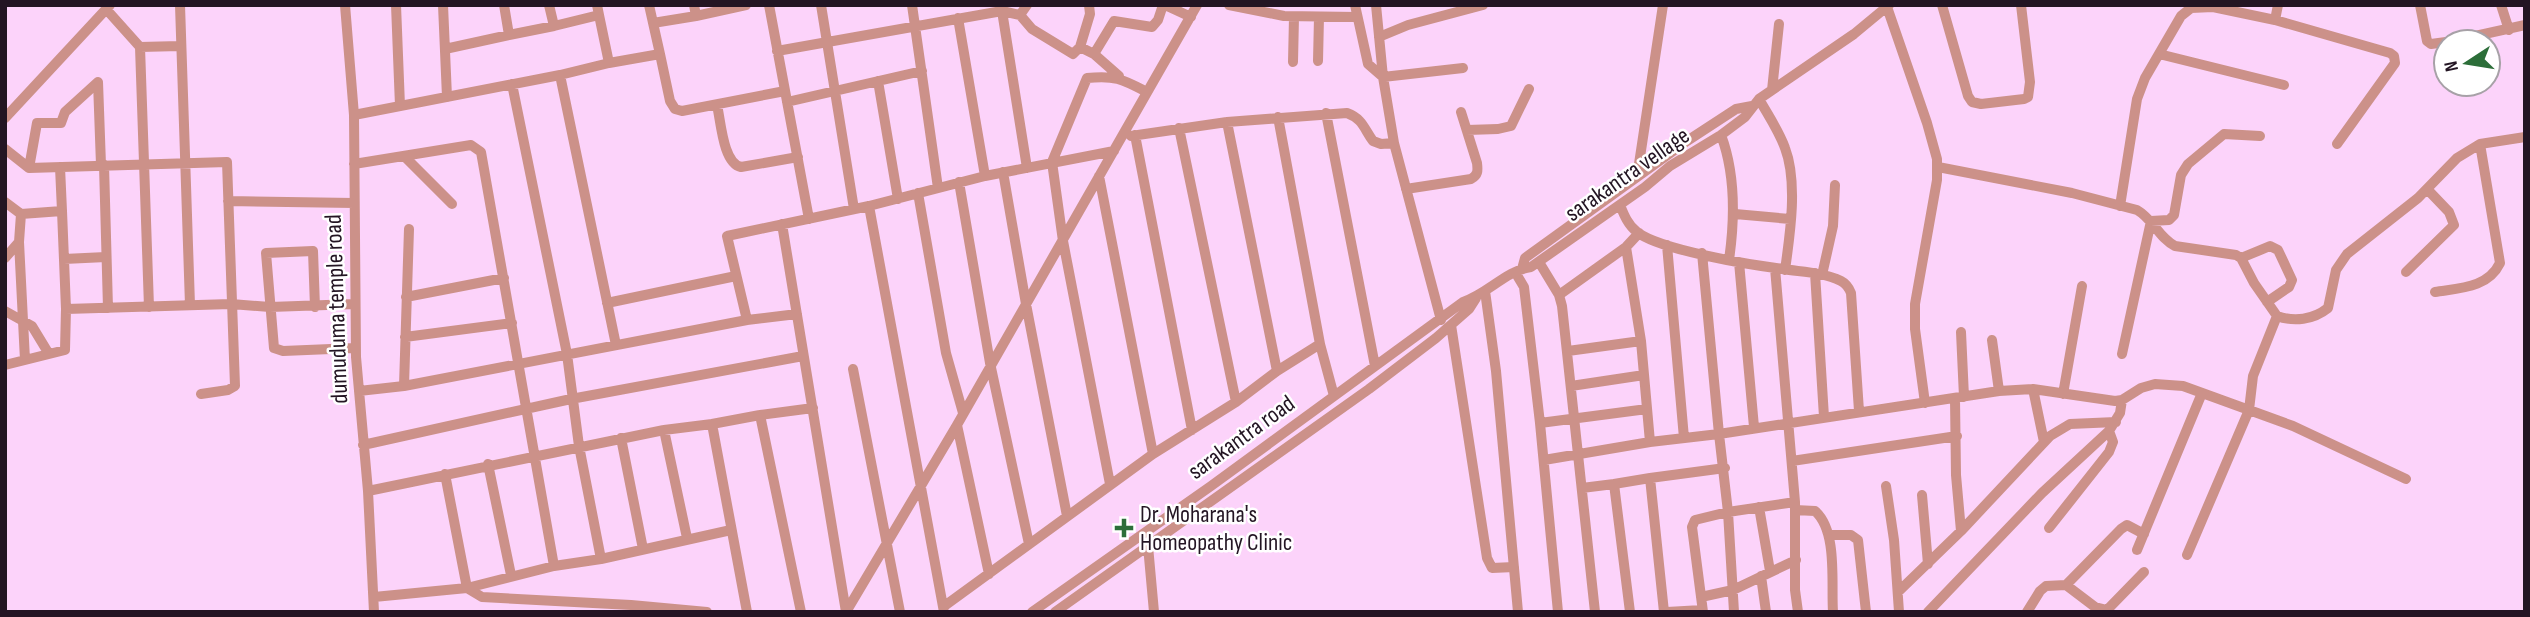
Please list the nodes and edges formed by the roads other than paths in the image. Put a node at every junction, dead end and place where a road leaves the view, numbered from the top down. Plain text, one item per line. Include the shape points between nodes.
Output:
1 (180, 5) edge
2 (345, 5) edge
3 (396, 5) edge
4 (443, 5) edge
5 (504, 5) edge
6 (549, 5) edge
7 (649, 5) edge
8 (746, 5) edge
9 (769, 5) edge
10 (821, 5) edge
11 (912, 5) edge
12 (1089, 5) edge
13 (1163, 5) edge
14 (1197, 5) edge
15 (1229, 5) edge
16 (1354, 5) edge
17 (1376, 5) edge
18 (1483, 5) edge
19 (1663, 5) edge
20 (1942, 5) edge
21 (2021, 5) edge
22 (2278, 5) edge
23 (2420, 5) edge
24 (2501, 5) edge
25 (1888, 6) edge
26 (108, 7) edge
27 (2191, 7) edge
28 (598, 10) edge
29 (996, 10) edge
30 (1024, 10) edge
31 (695, 11) edge
32 (1294, 16) junction
33 (1191, 17) junction
34 (1319, 17) junction
35 (958, 18) junction
36 (1357, 18) junction
37 (2275, 20) junction
38 (653, 23) junction
39 (1779, 23) dead end
40 (915, 25) junction
41 (2525, 25) edge
42 (554, 26) junction
43 (2510, 30) junction
44 (2502, 32) edge
45 (509, 35) junction
46 (1379, 37) junction
47 (827, 41) junction
48 (2432, 43) edge
49 (180, 46) junction
50 (140, 47) junction
51 (1080, 47) junction
52 (445, 49) junction
53 (778, 51) junction
54 (660, 54) junction
55 (1094, 54) junction
56 (2159, 54) junction
57 (1318, 61) dead end
58 (1293, 62) dead end
59 (609, 63) junction
60 (1462, 68) dead end
61 (922, 71) junction
62 (560, 75) junction
63 (1382, 77) junction
64 (1124, 80) junction
65 (878, 81) junction
66 (512, 84) junction
67 (2284, 85) dead end
68 (1529, 89) dead end
69 (836, 90) junction
70 (1772, 90) junction
71 (1147, 92) junction
72 (447, 97) junction
73 (786, 97) junction
74 (1756, 103) junction
75 (717, 105) junction
76 (400, 106) junction
77 (1461, 112) dead end
78 (1326, 113) junction
79 (354, 115) junction
80 (1278, 117) junction
81 (5, 118) edge
82 (1227, 122) junction
83 (1179, 128) junction
84 (1466, 130) junction
85 (1135, 135) junction
86 (1721, 135) junction
87 (2260, 136) dead end
88 (2525, 137) edge
89 (1121, 138) junction
90 (1394, 143) junction
91 (2337, 144) dead end
92 (2480, 144) junction
93 (5, 149) edge
94 (1114, 151) junction
95 (404, 156) junction
96 (797, 156) junction
97 (1052, 162) junction
98 (144, 163) junction
99 (185, 163) junction
100 (354, 164) junction
101 (103, 165) junction
102 (60, 167) junction
103 (1027, 167) junction
104 (1938, 167) junction
105 (29, 168) junction
106 (1003, 172) junction
107 (985, 176) junction
108 (1099, 176) junction
109 (1637, 177) junction
110 (959, 182) junction
111 (1835, 185) dead end
112 (938, 188) junction
113 (1406, 189) junction
114 (2427, 189) junction
115 (918, 193) junction
116 (898, 198) junction
117 (228, 201) junction
118 (5, 202) edge
119 (354, 203) junction
120 (452, 204) dead end
121 (1620, 205) junction
122 (869, 206) junction
123 (2120, 206) junction
124 (855, 209) junction
125 (62, 211) junction
126 (21, 214) junction
127 (1735, 214) junction
128 (809, 219) junction
129 (1790, 219) junction
130 (2151, 221) junction
131 (782, 224) junction
132 (409, 229) dead end
133 (1639, 233) junction
134 (1063, 241) junction
135 (19, 242) junction
136 (1667, 245) junction
137 (1626, 247) junction
138 (1536, 249) joint
139 (1702, 253) junction
140 (106, 257) junction
141 (5, 258) edge
142 (2241, 258) junction
143 (64, 259) junction
144 (1539, 261) junction
145 (1734, 261) junction
146 (1780, 269) junction
147 (1519, 270) junction
148 (2406, 272) dead end
149 (1818, 274) junction
150 (736, 276) junction
151 (504, 278) junction
152 (2081, 286) dead end
153 (1485, 290) junction
154 (2435, 292) dead end
155 (1559, 295) junction
156 (406, 297) junction
157 (2267, 302) junction
158 (607, 303) junction
159 (231, 304) junction
160 (355, 304) junction
161 (1026, 304) junction
162 (190, 305) junction
163 (149, 307) junction
164 (270, 307) junction
165 (315, 307) junction
166 (108, 308) junction
167 (66, 309) junction
168 (5, 311) edge
169 (797, 314) junction
170 (2277, 316) junction
171 (747, 320) junction
172 (23, 321) junction
173 (1446, 322) junction
174 (512, 323) junction
175 (1961, 332) dead end
176 (405, 337) junction
177 (1992, 340) dead end
178 (1641, 341) junction
179 (1320, 344) junction
180 (616, 345) junction
181 (355, 348) junction
182 (1568, 351) junction
183 (49, 354) junction
184 (567, 354) junction
185 (2122, 354) dead end
186 (803, 356) junction
187 (25, 360) junction
188 (990, 363) junction
189 (519, 364) junction
190 (5, 365) edge
191 (1374, 366) junction
192 (853, 369) dead end
193 (1277, 371) junction
194 (1644, 375) junction
195 (404, 386) junction
196 (1570, 386) junction
197 (2033, 389) junction
198 (359, 391) junction
199 (1999, 391) junction
200 (2203, 393) junction
201 (201, 394) dead end
202 (2063, 394) junction
203 (1334, 396) junction
204 (1960, 398) junction
205 (571, 399) junction
206 (2122, 400) junction
207 (1236, 402) junction
208 (1925, 403) junction
209 (813, 408) junction
210 (1647, 409) junction
211 (526, 410) junction
212 (2249, 410) junction
213 (1859, 411) junction
214 (963, 413) junction
215 (760, 415) junction
216 (1824, 417) junction
217 (1573, 419) junction
218 (1540, 423) junction
219 (1789, 423) junction
220 (712, 424) junction
221 (957, 425) junction
222 (1754, 427) junction
223 (2113, 427) junction
224 (664, 430) junction
225 (1192, 430) junction
226 (1720, 433) junction
227 (1957, 436) junction
228 (621, 438) junction
229 (1684, 438) junction
230 (1650, 442) junction
231 (2044, 442) junction
232 (363, 445) junction
233 (579, 446) junction
234 (1153, 454) junction
235 (1578, 454) junction
236 (534, 455) junction
237 (1544, 460) junction
238 (1792, 461) junction
239 (488, 464) junction
240 (1725, 468) junction
241 (445, 474) junction
242 (1650, 478) junction
243 (2406, 479) dead end
244 (922, 481) junction
245 (1110, 484) junction
246 (1615, 484) junction
247 (1886, 486) dead end
248 (1582, 488) junction
249 (368, 491) junction
250 (1922, 495) dead end
251 (1795, 506) junction
252 (1759, 507) junction
253 (1728, 512) junction
254 (1067, 516) junction
255 (2049, 528) dead end
256 (732, 530) junction
257 (1961, 531) junction
258 (2144, 534) junction
259 (1829, 535) junction
260 (687, 538) junction
261 (886, 543) junction
262 (1029, 544) junction
263 (1148, 546) junction
264 (643, 549) junction
265 (2137, 550) dead end
266 (2187, 555) dead end
267 (601, 558) junction
268 (1796, 559) junction
269 (1928, 564) junction
270 (554, 566) junction
271 (1514, 567) junction
272 (2144, 572) dead end
273 (1766, 573) junction
274 (989, 574) junction
275 (511, 575) junction
276 (2066, 585) junction
277 (467, 588) junction
278 (1733, 590) junction
279 (1898, 592) junction
280 (374, 597) junction
281 (1701, 597) junction
282 (944, 609) edge
283 (1703, 611) edge
284 (374, 612) edge
285 (707, 612) edge
286 (747, 612) edge
287 (801, 612) edge
288 (846, 612) edge
289 (900, 612) edge
290 (1032, 612) edge
291 (1055, 612) edge
292 (1154, 612) edge
293 (1518, 612) edge
294 (1558, 612) edge
295 (1595, 612) edge
296 (1630, 612) edge
297 (1665, 612) edge
298 (1734, 612) edge
299 (1766, 612) edge
300 (1798, 612) edge
301 (1833, 612) edge
302 (1866, 612) edge
303 (1899, 612) edge
304 (1928, 612) edge
305 (2028, 612) edge

1 - 49 street
2 - 79 street, dumuduma temple road
3 - 76 street
4 - 52 street
5 - 45 street
6 - 42 street
7 - 38 street
8 - 31 street
9 - 53 street
10 - 47 street
11 - 40 street
12 - 51 street
13 - 33 street
13 - 55 street via 1153,27 1114,21
14 - 33 street
15 - 32 street
16 - 36 street
17 - 46 street
18 - 46 street
19 - 109 street
20 - 21 street via 1968,96 1981,104 2028,97
22 - 37 street
23 - 48 street via 2427,41
24 - 43 street
25 - 70 street, sarakantra vellage
25 - 104 street
26 - 50 street
26 - 81 street
27 - 37 street
27 - 56 street via 2180,16
28 - 42 street
28 - 59 street
29 - 30 street
29 - 35 street
29 - 103 street
30 - 51 street via 1032,29 1073,54
31 - 38 street
32 - 34 street
32 - 58 street
33 - 71 street
34 - 36 street
34 - 57 street
35 - 40 street
35 - 107 street
36 - 63 street via 1368,64
37 - 91 street via 2394,56 2395,63
38 - 54 street
39 - 70 street
40 - 47 street
40 - 61 street
41 - 43 street
42 - 45 street
43 - 44 street
45 - 52 street
46 - 63 street
47 - 53 street
47 - 69 street
49 - 50 street
49 - 99 street
50 - 98 street
51 - 55 street
52 - 72 street
53 - 73 street
54 - 59 street
54 - 75 street via 672,107 682,111
55 - 64 street
56 - 67 street
56 - 123 street via 2137,99
59 - 62 street
60 - 63 street
61 - 65 street
61 - 112 street
62 - 66 street
62 - 158 street
63 - 90 street
64 - 71 street
64 - 97 street via 1087,78
65 - 69 street
65 - 116 street
66 - 72 street
66 - 184 street
68 - 84 street via 1511,125
69 - 73 street
69 - 124 street
70 - 74 street, sarakantra vellage
71 - 89 street
72 - 76 street
73 - 75 street
73 - 96 street
74 - 86 street, sarakantra vellage
74 - 109 street, sarakantra vellage via 1736,109
74 - 129 street via 1785,147
75 - 96 street via 728,155 736,166
76 - 79 street
77 - 84 street
78 - 80 street
78 - 90 street via 1355,116 1373,141
78 - 191 street
79 - 100 street, dumuduma temple road
80 - 82 street
80 - 179 street
82 - 83 street
82 - 193 street
83 - 85 street
83 - 207 street
84 - 113 street via 1476,176
85 - 89 street
85 - 225 street
86 - 121 street, sarakantra vellage via 1670,166
86 - 127 street
87 - 130 street via 2232,133 2216,140 2184,169 2174,215 2169,220
88 - 92 street
89 - 94 street
90 - 113 street
92 - 114 street via 2457,158
92 - 154 street via 2500,263 2490,278 2475,285
93 - 105 street
94 - 97 street
94 - 108 street
95 - 100 street
95 - 120 street
95 - 151 street via 471,145 478,148
96 - 128 street
97 - 103 street
97 - 134 street
98 - 99 street
98 - 101 street
98 - 163 street
99 - 117 street via 227,162
99 - 162 street
100 - 119 street, dumuduma temple road
101 - 102 street
101 - 105 street via 98,82 65,112 61,123 37,123
101 - 140 street
102 - 105 street
102 - 125 street
103 - 106 street
104 - 123 street
104 - 208 street via 1915,304
106 - 107 street
106 - 161 street
107 - 110 street
108 - 134 street
108 - 234 street
109 - 138 street, sarakantra vellage
110 - 112 street
110 - 188 street
111 - 149 street via 1833,226
112 - 115 street
113 - 173 street
114 - 148 street via 2449,212 2454,225
114 - 170 street via 2347,254 2336,270 2328,309 2294,320
115 - 116 street
115 - 214 street via 946,353
116 - 122 street
117 - 119 street
117 - 159 street
118 - 126 street
119 - 160 street, dumuduma temple road
121 - 133 street
121 - 144 street, sarakantra vellage
122 - 124 street
122 - 244 street
123 - 130 street via 2137,210
124 - 128 street
125 - 126 street
125 - 143 street
126 - 135 street
127 - 129 street
127 - 145 street
128 - 131 street
129 - 146 street
130 - 142 street via 2175,246
130 - 185 street
131 - 150 street via 727,236
131 - 169 street
132 - 156 street
133 - 136 street
133 - 137 street
134 - 161 street
134 - 245 street
135 - 141 street
135 - 172 street
136 - 139 street
136 - 229 street
137 - 155 street
137 - 178 street
138 - 147 street, sarakantra road
139 - 145 street
139 - 226 street
140 - 143 street
140 - 166 street
142 - 157 street
142 - 157 street via 2270,246 2278,250 2292,280
143 - 167 street
144 - 147 street, sarakantra vellage
144 - 155 street
145 - 146 street
145 - 222 street
146 - 149 street
146 - 219 street
147 - 153 street, sarakantra road
147 - 218 street
149 - 213 street via 1842,281 1851,293
149 - 216 street
150 - 158 street
150 - 171 street
151 - 156 street
151 - 174 street
152 - 202 street
153 - 173 street, sarakantra road via 1464,302
153 - 271 street
155 - 182 street
156 - 176 street
157 - 170 street
158 - 180 street
159 - 162 street
159 - 164 street
159 - 201 street via 235,386
160 - 165 street
160 - 181 street, dumuduma temple road
161 - 188 street
161 - 254 street
162 - 163 street
163 - 166 street
164 - 165 street
164 - 165 street via 266,253 313,251
164 - 181 street via 272,341 278,350
166 - 167 street
167 - 183 street via 65,350
168 - 172 street
169 - 171 street
169 - 186 street
170 - 212 street via 2253,376
171 - 180 street
172 - 183 street via 32,326
172 - 187 street
173 - 191 street, sarakantra road
173 - 263 street, sarakantra road via 1369,389
173 - 271 street via 1487,558 1492,568
174 - 176 street
174 - 189 street
175 - 204 street
176 - 195 street
177 - 199 street
178 - 182 street
178 - 194 street
179 - 193 street
179 - 203 street
180 - 184 street
181 - 198 street, dumuduma temple road
182 - 196 street
183 - 187 street
184 - 189 street
184 - 205 street
186 - 205 street
186 - 209 street
187 - 190 street
188 - 214 street
188 - 262 street
189 - 195 street
189 - 211 street
191 - 203 street, sarakantra road
192 - 261 street
193 - 207 street
194 - 196 street
194 - 210 street
195 - 198 street
196 - 217 street
197 - 199 street
197 - 202 street
197 - 231 street
198 - 232 street, dumuduma temple road
199 - 204 street
200 - 206 street via 2155,384
200 - 212 street
200 - 258 street
202 - 206 street
203 - 290 street, sarakantra road
204 - 208 street
204 - 227 street
205 - 211 street
205 - 233 street
206 - 223 street
207 - 225 street
208 - 213 street
209 - 215 street
209 - 288 street
210 - 217 street
210 - 230 street
211 - 232 street
211 - 236 street
212 - 243 street
212 - 266 street
213 - 216 street
214 - 221 street
215 - 220 street
215 - 287 street
216 - 219 street
217 - 218 street
217 - 235 street
218 - 237 street
219 - 222 street
219 - 238 street
220 - 224 street
220 - 256 street
221 - 244 street
221 - 274 street
222 - 226 street
223 - 231 street via 2070,424
223 - 255 street via 2109,452
223 - 304 street via 2042,493
224 - 228 street
224 - 260 street
225 - 234 street
226 - 229 street
226 - 240 street
227 - 238 street
227 - 257 street
228 - 233 street
228 - 264 street
229 - 230 street
230 - 235 street
231 - 257 street
232 - 249 street, dumuduma temple road
233 - 236 street
233 - 267 street
234 - 245 street
235 - 237 street
235 - 248 street
236 - 239 street
236 - 270 street
237 - 294 street
238 - 251 street
239 - 241 street
239 - 275 street
240 - 242 street
240 - 253 street
241 - 249 street
241 - 277 street
242 - 246 street
242 - 297 street
244 - 261 street
244 - 282 street
245 - 254 street
246 - 248 street
246 - 296 street
247 - 279 street
248 - 295 street
249 - 280 street, dumuduma temple road
250 - 269 street
251 - 252 street
251 - 259 street via 1815,511
251 - 268 street
252 - 253 street
252 - 273 street
253 - 278 street
253 - 281 street via 1693,523
254 - 262 street
256 - 260 street
256 - 286 street
257 - 269 street
258 - 265 street
258 - 276 street via 2127,525
259 - 301 street
259 - 302 street via 1851,535 1858,540
260 - 264 street
261 - 288 street
261 - 289 street
262 - 274 street
263 - 291 street, sarakantra road
263 - 292 street
264 - 267 street
267 - 270 street
268 - 273 street
268 - 300 street
269 - 279 street
270 - 275 street
271 - 293 street
272 - 276 street via 2107,610 2095,607
273 - 278 street
273 - 299 street
274 - 282 street
275 - 277 street
276 - 305 street via 2046,586
277 - 280 street
277 - 285 street via 482,597
278 - 281 street
278 - 298 street
279 - 303 street
280 - 284 street, dumuduma temple road
281 - 283 street
283 - 297 street

